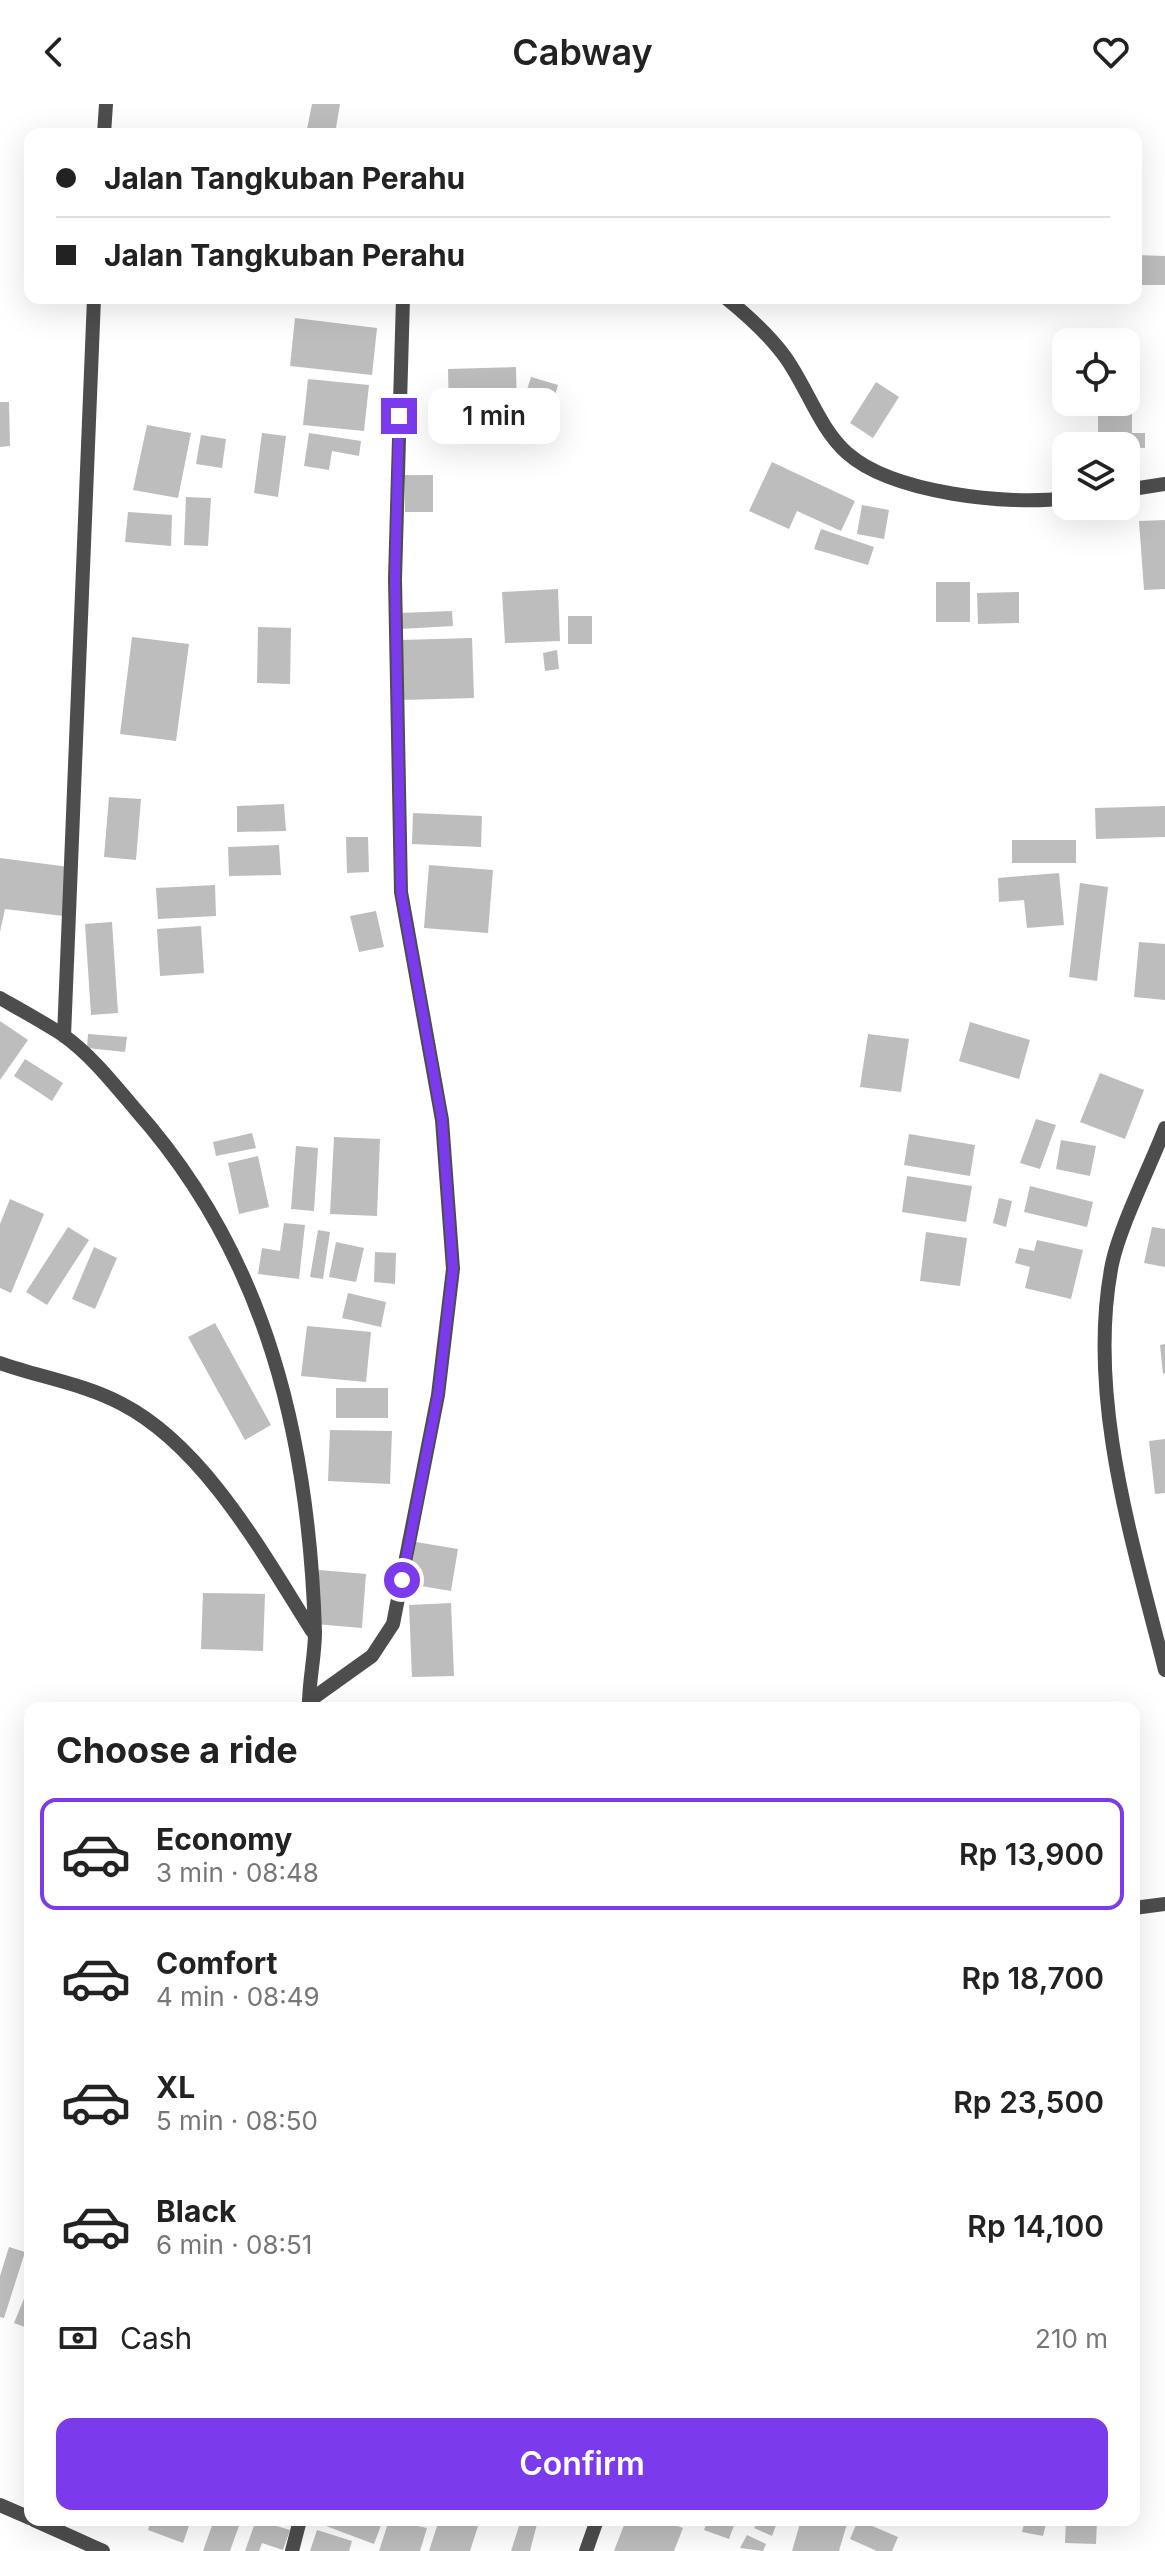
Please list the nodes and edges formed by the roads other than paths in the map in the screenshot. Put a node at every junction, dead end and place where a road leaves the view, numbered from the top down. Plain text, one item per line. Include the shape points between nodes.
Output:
1 (106, 104) edge
2 (104, 128) edge
3 (94, 304) edge
4 (403, 304) edge
5 (734, 304) edge
6 (1165, 484) edge
7 (1140, 488) edge
8 (1052, 500) edge
9 (0, 998) edge
10 (64, 1036) junction
11 (1165, 1128) edge
12 (0, 1363) edge
13 (315, 1635) junction
14 (1165, 1670) edge
15 (309, 1702) edge
16 (312, 1702) edge
17 (1165, 1904) edge
18 (1140, 1907) edge
19 (0, 2505) edge
20 (24, 2516) edge
21 (48, 2526) edge
22 (298, 2526) edge
23 (595, 2526) edge
24 (103, 2551) edge
25 (292, 2551) edge
26 (586, 2551) edge

1 - 2 street
3 - 10 street
4 - 16 street via 395,579 401,892 442,1120 453,1269 438,1395 393,1624 372,1656
5 - 8 street via 784,355 846,452 920,487
6 - 7 street
9 - 10 street
10 - 13 street via 93,1061 174,1153 227,1236 277,1363 295,1436 307,1513
11 - 14 street via 1113,1263 1102,1362 1128,1523
12 - 13 street via 119,1402 151,1421 179,1446 246,1529
13 - 15 street
17 - 18 street
19 - 20 street
21 - 24 street
22 - 25 street
23 - 26 street

